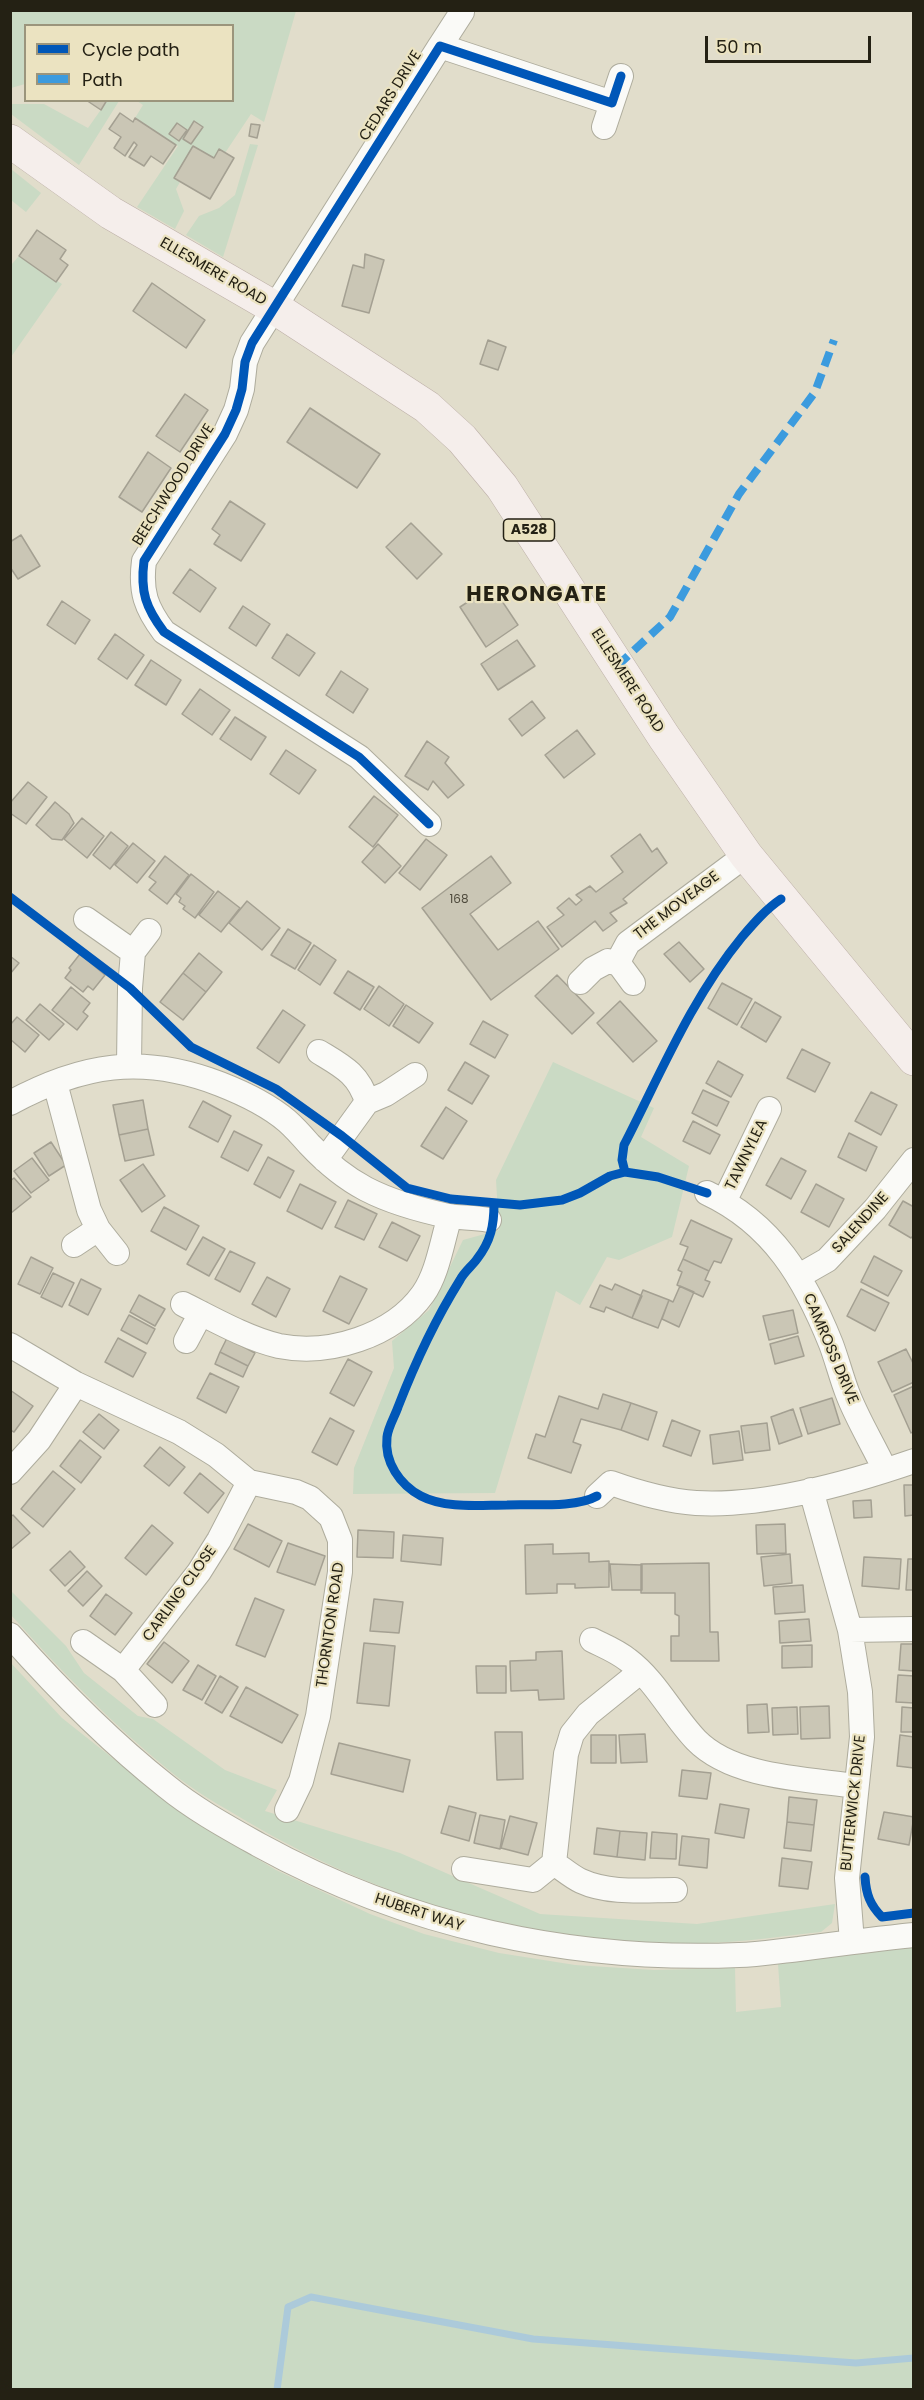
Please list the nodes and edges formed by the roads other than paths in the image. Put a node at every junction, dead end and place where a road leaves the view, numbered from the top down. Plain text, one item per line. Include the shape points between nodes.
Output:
1 (462, 12) edge
2 (441, 46) junction
3 (621, 76) dead end
4 (612, 103) junction
5 (604, 127) dead end
6 (10, 141) edge
7 (275, 308) junction
8 (429, 824) dead end
9 (746, 855) junction
10 (86, 919) dead end
11 (148, 931) dead end
12 (133, 952) junction
13 (580, 982) dead end
14 (319, 1052) dead end
15 (914, 1059) edge
16 (129, 1065) junction
17 (415, 1075) dead end
18 (55, 1083) junction
19 (367, 1102) junction
20 (10, 1103) edge
21 (769, 1109) dead end
22 (326, 1160) junction
23 (914, 1160) edge
24 (716, 1198) joint
25 (450, 1216) junction
26 (489, 1220) dead end
27 (98, 1229) junction
28 (74, 1245) dead end
29 (117, 1253) dead end
30 (799, 1276) junction
31 (186, 1341) dead end
32 (10, 1345) edge
33 (76, 1384) junction
34 (914, 1461) edge
35 (885, 1470) junction
36 (10, 1472) edge
37 (249, 1482) junction
38 (811, 1490) junction
39 (597, 1496) dead end
40 (914, 1629) edge
41 (850, 1630) junction
42 (10, 1635) edge
43 (592, 1640) dead end
44 (83, 1642) dead end
45 (123, 1670) junction
46 (640, 1672) junction
47 (155, 1705) dead end
48 (856, 1786) junction
49 (287, 1810) dead end
50 (554, 1863) junction
51 (464, 1869) dead end
52 (675, 1890) dead end
53 (914, 1935) edge
54 (852, 1942) junction

1 - 2 street
2 - 4 street, CEDARS DRIVE
2 - 7 street, CEDARS DRIVE
3 - 4 street
4 - 5 street
6 - 7 main road, ELLESMERE ROAD / A528 via 111,213
7 - 8 street, BEECHWOOD DRIVE via 252,343 236,410 225,434 144,561 141,582 146,601 164,632 359,757
7 - 9 main road, ELLESMERE ROAD / A528 via 427,407 462,439 502,488
9 - 13 street, THE MOVEAGE via 628,943 621,956 626,974 608,961
9 - 15 main road, ELLESMERE ROAD / A528
10 - 12 street
11 - 12 street
12 - 16 street
14 - 19 street via 348,1070 363,1087
16 - 18 street via 99,1068
16 - 22 street via 194,1074 237,1090 287,1121
17 - 19 street
18 - 20 street
18 - 27 street via 89,1210
19 - 22 street
21 - 24 street, TAWNYLEA
22 - 25 street via 365,1188 399,1204
23 - 30 street, SALENDINE via 835,1252
24 - 30 street, CAMROSS DRIVE via 742,1213 775,1244
25 - 26 street
25 - 31 street via 423,1293 400,1317 371,1335 340,1344 280,1346 192,1308
27 - 28 street
27 - 29 street
30 - 35 street, CAMROSS DRIVE via 819,1316 848,1394
32 - 33 street, THORNTON ROAD
33 - 36 street via 39,1440
33 - 37 street, THORNTON ROAD via 178,1432 216,1455
34 - 35 street
35 - 38 street
37 - 45 street, CARLING CLOSE via 199,1572
37 - 49 street, THORNTON ROAD via 310,1498 331,1517 340,1540 340,1572 318,1716 301,1781
38 - 39 street via 744,1502 697,1503 645,1495 611,1483
38 - 41 street, BUTTERWICK DRIVE
40 - 41 street
41 - 48 street, BUTTERWICK DRIVE via 860,1692 862,1737
42 - 54 street, HUBERT WAY via 103,1733 167,1787 293,1864 399,1909 469,1929 602,1952 741,1955
43 - 46 street via 629,1660
44 - 45 street
45 - 47 street
46 - 48 street via 697,1741 734,1764 755,1771
46 - 50 street via 600,1703 572,1734 566,1754
48 - 54 street, BUTTERWICK DRIVE via 847,1878
50 - 51 street via 534,1880
50 - 52 street via 581,1881 603,1887
53 - 54 street, HUBERT WAY

